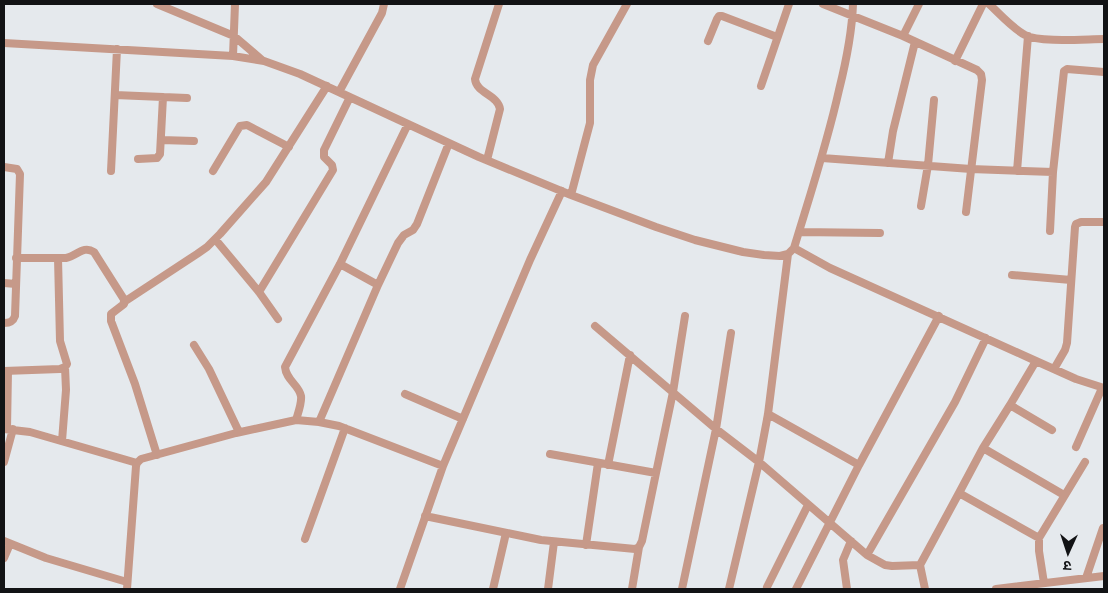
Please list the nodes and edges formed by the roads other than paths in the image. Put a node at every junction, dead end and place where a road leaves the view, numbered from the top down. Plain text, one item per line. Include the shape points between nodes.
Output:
1 (156, 4) edge
2 (235, 4) edge
3 (384, 4) edge
4 (499, 4) edge
5 (627, 4) edge
6 (789, 4) edge
7 (823, 4) edge
8 (853, 4) edge
9 (918, 4) edge
10 (983, 4) edge
11 (989, 4) edge
12 (176, 8) edge
13 (853, 15) junction
14 (234, 36) junction
15 (903, 36) junction
16 (1028, 36) junction
17 (777, 37) junction
18 (1104, 39) edge
19 (708, 41) dead end
20 (915, 42) junction
21 (4, 43) edge
22 (117, 49) junction
23 (233, 56) junction
24 (264, 61) junction
25 (955, 61) junction
26 (1104, 72) edge
27 (327, 86) junction
28 (761, 86) dead end
29 (338, 92) junction
30 (115, 95) junction
31 (163, 97) junction
32 (350, 97) junction
33 (186, 98) dead end
34 (934, 100) dead end
35 (408, 124) junction
36 (161, 140) junction
37 (194, 141) dead end
38 (449, 143) junction
39 (289, 147) junction
40 (138, 158) dead end
41 (822, 158) junction
42 (487, 160) junction
43 (888, 163) junction
44 (928, 166) junction
45 (4, 167) edge
46 (971, 169) junction
47 (111, 171) dead end
48 (213, 171) dead end
49 (1017, 171) junction
50 (1053, 172) junction
51 (562, 190) junction
52 (571, 195) junction
53 (921, 206) dead end
54 (966, 212) dead end
55 (1104, 222) edge
56 (1050, 231) dead end
57 (798, 232) junction
58 (880, 232) dead end
59 (215, 238) junction
60 (794, 248) junction
61 (788, 254) junction
62 (16, 258) junction
63 (58, 258) junction
64 (340, 264) junction
65 (1012, 275) dead end
66 (1072, 280) junction
67 (4, 283) edge
68 (16, 284) junction
69 (378, 285) junction
70 (259, 292) junction
71 (124, 302) junction
72 (685, 316) dead end
73 (938, 316) junction
74 (278, 318) dead end
75 (4, 323) edge
76 (595, 326) dead end
77 (731, 333) dead end
78 (986, 338) junction
79 (194, 345) dead end
80 (630, 356) junction
81 (1036, 362) junction
82 (65, 367) junction
83 (1054, 369) junction
84 (6, 371) edge
85 (1103, 388) edge
86 (673, 392) junction
87 (405, 394) dead end
88 (1010, 405) junction
89 (768, 414) junction
90 (463, 419) junction
91 (296, 420) junction
92 (319, 422) junction
93 (345, 428) junction
94 (8, 429) edge
95 (716, 429) junction
96 (1052, 430) dead end
97 (239, 432) junction
98 (62, 441) junction
99 (1076, 447) dead end
100 (983, 448) junction
101 (550, 454) dead end
102 (157, 455) junction
103 (4, 462) edge
104 (759, 462) junction
105 (1084, 462) dead end
106 (137, 463) junction
107 (598, 463) junction
108 (608, 465) junction
109 (859, 465) junction
110 (443, 466) junction
111 (656, 473) junction
112 (959, 493) junction
113 (1064, 496) junction
114 (808, 505) junction
115 (425, 516) junction
116 (829, 522) junction
117 (1103, 528) edge
118 (506, 533) junction
119 (1039, 538) junction
120 (305, 539) dead end
121 (851, 541) junction
122 (554, 542) junction
123 (7, 543) edge
124 (586, 545) junction
125 (639, 547) junction
126 (867, 555) junction
127 (4, 558) edge
128 (920, 565) junction
129 (1104, 576) edge
130 (1086, 578) junction
131 (1044, 583) junction
132 (127, 586) edge
133 (767, 587) dead end
134 (400, 589) edge
135 (493, 589) edge
136 (548, 589) edge
137 (632, 589) edge
138 (682, 589) edge
139 (729, 589) edge
140 (796, 589) edge
141 (846, 589) edge
142 (925, 589) edge
143 (996, 589) edge

1 - 12 street
2 - 14 street
3 - 29 street
4 - 42 street via 475,78 477,86 500,105
5 - 52 street via 593,65 590,123
6 - 17 street
7 - 13 street
8 - 13 street
9 - 15 street
10 - 25 street
11 - 16 street
12 - 14 street
13 - 15 street
13 - 41 street via 848,53
14 - 23 street
14 - 24 street
15 - 20 street
16 - 18 street
16 - 49 street
17 - 19 street via 719,16
17 - 28 street
20 - 25 street
20 - 43 street
21 - 22 street
22 - 23 street
22 - 30 street
23 - 24 street
24 - 27 street
25 - 46 street via 977,70 982,80
26 - 50 street via 1064,71
27 - 29 street
27 - 39 street
29 - 32 street
30 - 31 street
30 - 47 street
31 - 33 street
31 - 36 street
32 - 35 street
32 - 70 street via 324,150 324,157 332,164 333,170
34 - 44 street
35 - 38 street
35 - 64 street
36 - 37 street
36 - 40 street via 159,157
38 - 42 street
38 - 69 street via 417,224 398,243
39 - 48 street via 247,126 240,126
39 - 59 street via 266,182
41 - 43 street
41 - 57 street
42 - 51 street
43 - 44 street
44 - 46 street
44 - 53 street
45 - 62 street via 17,169 20,174
46 - 49 street
46 - 54 street
49 - 50 street
50 - 56 street
51 - 52 street
51 - 90 street
52 - 61 street via 695,240 743,252
55 - 66 street via 1076,224
57 - 58 street
57 - 60 street
59 - 70 street
59 - 71 street via 197,254
60 - 61 street
60 - 73 street via 830,268
61 - 89 street
62 - 63 street
62 - 68 street
63 - 71 street via 91,250
63 - 82 street via 60,336
64 - 69 street
64 - 91 street via 285,368 286,375 301,395
65 - 66 street
66 - 83 street via 1066,350
67 - 68 street
68 - 75 street via 14,319
69 - 92 street
70 - 74 street
71 - 102 street via 110,314 110,322
72 - 86 street
73 - 78 street
73 - 109 street
76 - 80 street
77 - 95 street
78 - 81 street
78 - 126 street via 955,402
79 - 97 street
80 - 86 street
80 - 108 street
81 - 83 street
81 - 88 street
82 - 84 street
82 - 98 street
83 - 85 street
84 - 94 street
85 - 99 street
86 - 95 street
86 - 111 street
87 - 90 street
88 - 96 street
88 - 100 street
89 - 104 street
89 - 109 street
90 - 110 street
91 - 92 street
91 - 97 street
92 - 93 street
93 - 110 street
93 - 120 street
94 - 98 street
94 - 103 street
95 - 104 street
95 - 138 street
97 - 102 street
98 - 106 street
100 - 112 street
100 - 113 street
101 - 107 street
102 - 106 street
104 - 114 street
104 - 139 street
105 - 113 street
106 - 132 street
107 - 108 street
107 - 124 street
108 - 111 street
109 - 116 street
110 - 115 street
111 - 125 street
112 - 119 street
112 - 128 street
113 - 119 street
114 - 116 street
114 - 133 street
115 - 118 street
115 - 134 street
116 - 121 street
116 - 140 street
117 - 130 street
118 - 122 street
118 - 135 street
119 - 131 street
121 - 126 street
121 - 141 street via 844,560
122 - 124 street
122 - 136 street
123 - 127 street
123 - 132 street
124 - 125 street
125 - 137 street
126 - 128 street via 885,565
128 - 142 street
129 - 130 street
130 - 131 street
131 - 143 street

